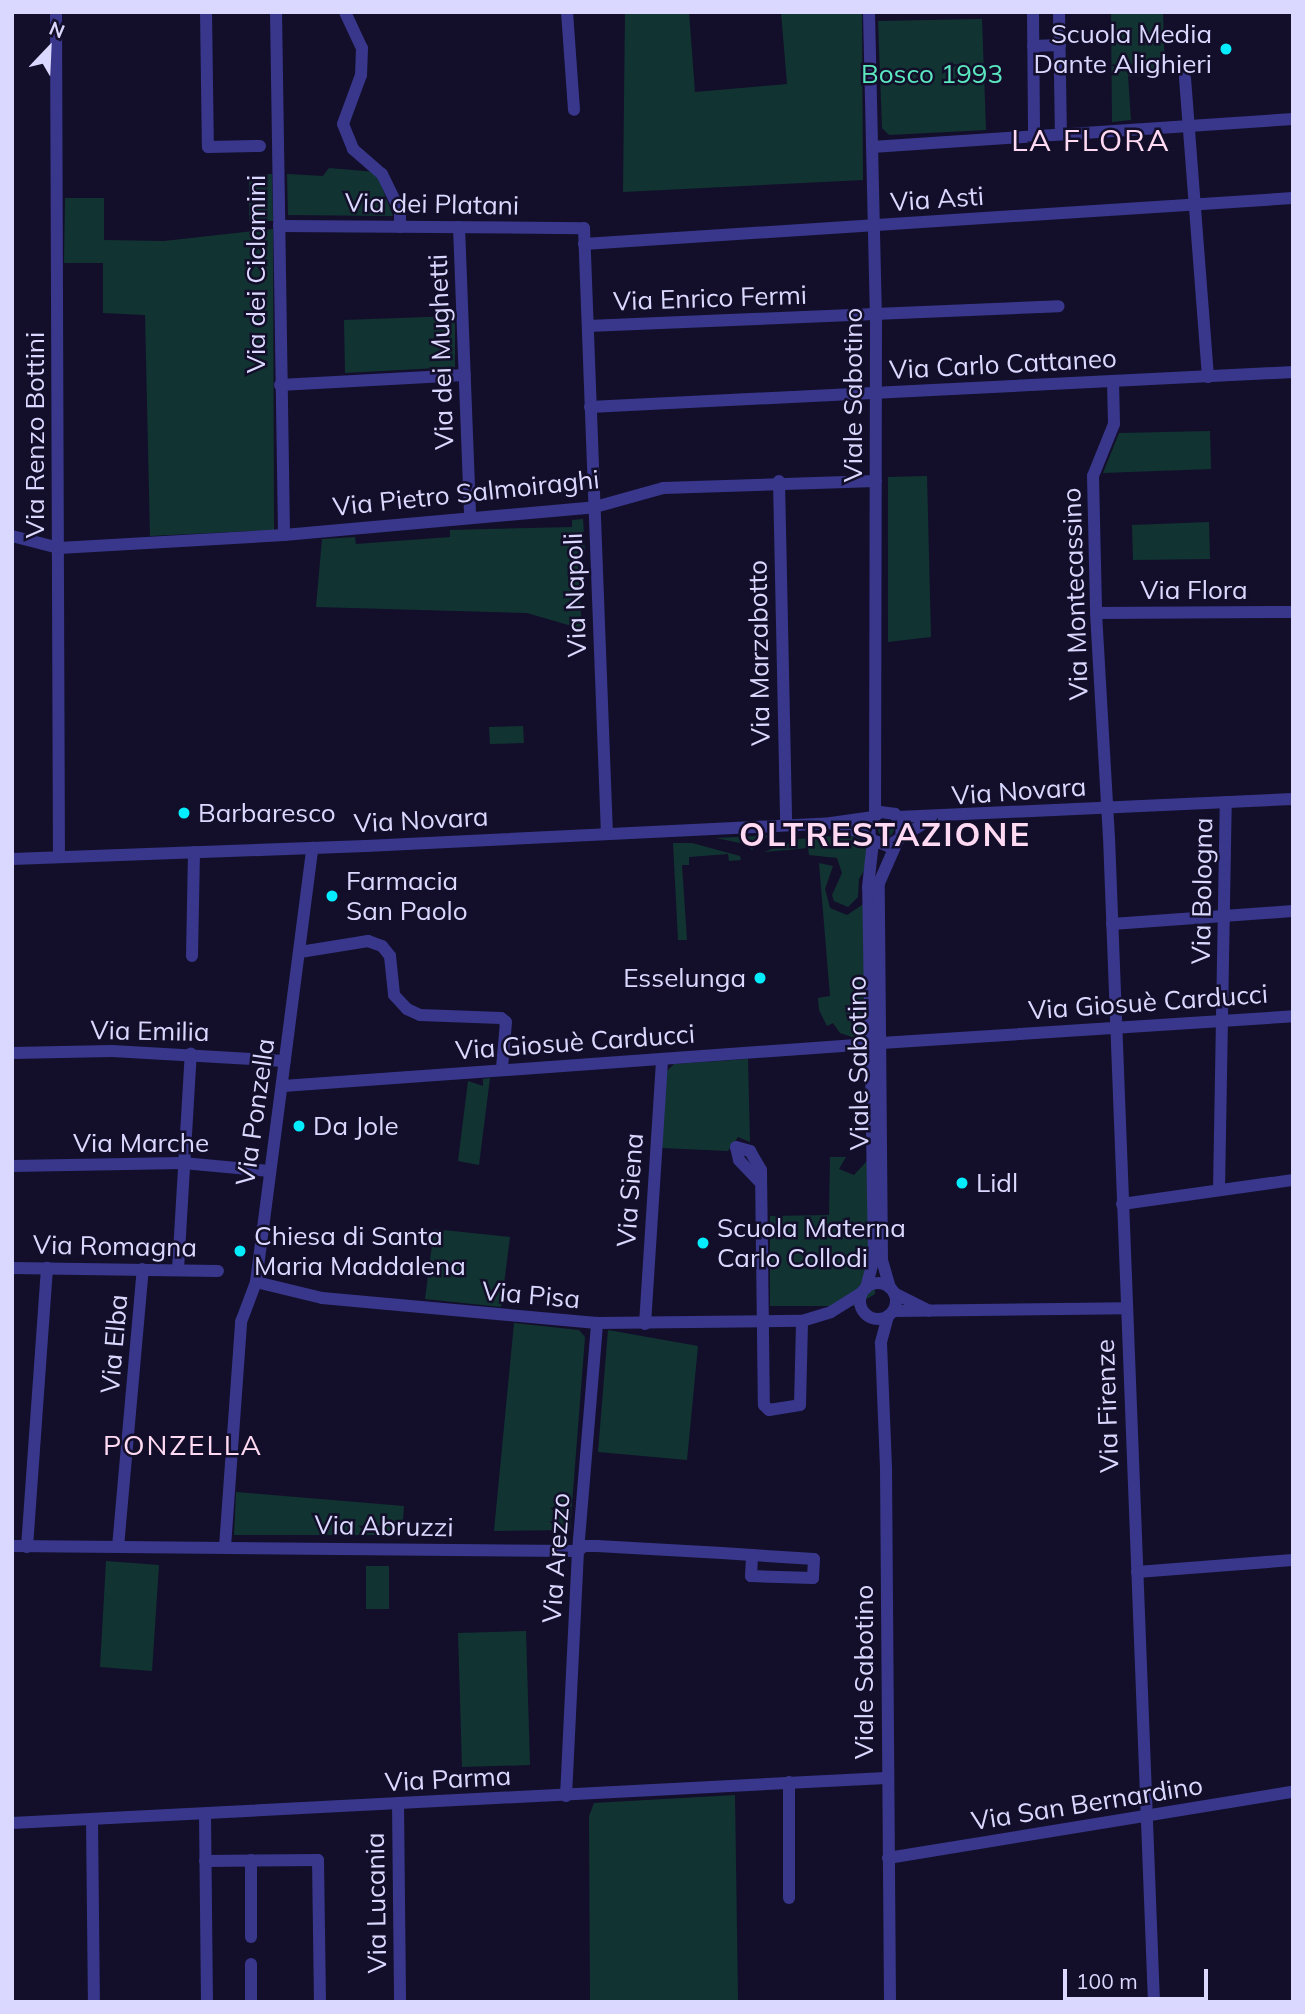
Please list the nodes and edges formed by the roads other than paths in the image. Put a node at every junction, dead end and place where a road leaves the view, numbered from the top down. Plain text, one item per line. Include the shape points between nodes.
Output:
1 (56, 12) edge
2 (206, 12) edge
3 (276, 12) edge
4 (345, 12) edge
5 (567, 12) edge
6 (869, 12) edge
7 (1033, 12) edge
8 (1059, 12) edge
9 (1060, 45) junction
10 (1033, 46) junction
11 (1185, 78) dead end
12 (574, 110) dead end
13 (1293, 119) edge
14 (1188, 126) junction
15 (1062, 134) junction
16 (1034, 136) junction
17 (260, 146) dead end
18 (872, 146) junction
19 (1293, 198) edge
20 (1196, 206) junction
21 (279, 226) junction
22 (874, 226) junction
23 (400, 227) junction
24 (459, 227) junction
25 (584, 228) joint
26 (584, 243) junction
27 (1059, 306) dead end
28 (876, 314) junction
29 (588, 326) junction
30 (1293, 372) edge
31 (465, 374) junction
32 (1208, 377) junction
33 (1114, 382) junction
34 (280, 385) junction
35 (876, 393) junction
36 (590, 408) junction
37 (779, 481) junction
38 (876, 481) junction
39 (595, 507) junction
40 (470, 516) junction
41 (284, 535) junction
42 (12, 536) edge
43 (59, 548) junction
44 (1293, 612) edge
45 (1096, 613) junction
46 (877, 778) junction
47 (1293, 799) edge
48 (1226, 802) junction
49 (1108, 808) junction
50 (873, 815) junction
51 (894, 815) junction
52 (933, 819) junction
53 (831, 823) junction
54 (786, 825) junction
55 (607, 834) junction
56 (870, 839) junction
57 (899, 839) junction
58 (312, 848) junction
59 (194, 852) junction
60 (59, 857) junction
61 (12, 859) edge
62 (1293, 911) edge
63 (1226, 916) junction
64 (1112, 924) junction
65 (300, 952) junction
66 (192, 956) dead end
67 (1293, 1016) edge
68 (1221, 1020) junction
69 (1114, 1029) junction
70 (876, 1043) junction
71 (12, 1053) edge
72 (191, 1053) junction
73 (662, 1060) junction
74 (285, 1061) junction
75 (502, 1069) junction
76 (282, 1086) junction
77 (183, 1163) junction
78 (12, 1166) edge
79 (269, 1171) junction
80 (1293, 1180) edge
81 (760, 1182) dead end
82 (1219, 1190) junction
83 (1122, 1204) junction
84 (12, 1268) edge
85 (47, 1268) junction
86 (143, 1269) junction
87 (178, 1269) junction
88 (218, 1271) dead end
89 (256, 1282) junction
90 (864, 1290) junction
91 (892, 1291) junction
92 (1126, 1308) junction
93 (831, 1312) junction
94 (932, 1313) junction
95 (890, 1314) junction
96 (869, 1316) junction
97 (764, 1321) junction
98 (802, 1321) junction
99 (597, 1323) junction
100 (645, 1324) junction
101 (881, 1343) junction
102 (12, 1546) edge
103 (27, 1546) junction
104 (226, 1547) junction
105 (118, 1548) junction
106 (578, 1551) junction
107 (752, 1555) junction
108 (1293, 1560) edge
109 (1137, 1572) junction
110 (886, 1778) junction
111 (789, 1782) junction
112 (1293, 1792) edge
113 (566, 1796) junction
114 (398, 1804) junction
115 (205, 1814) junction
116 (1146, 1816) junction
117 (92, 1819) junction
118 (12, 1823) edge
119 (888, 1858) junction
120 (251, 1860) junction
121 (205, 1861) junction
122 (789, 1898) dead end
123 (251, 1937) dead end
124 (251, 1964) dead end
125 (94, 2002) edge
126 (207, 2002) edge
127 (251, 2002) edge
128 (320, 2002) edge
129 (400, 2002) edge
130 (890, 2002) edge
131 (1154, 2002) edge

1 - 43 street, Via Renzo Bottini
2 - 17 street, Via dei Ciclamini via 208,148
3 - 21 street, Via dei Ciclamini
4 - 23 street via 362,48 361,75 343,124 353,149 382,174 400,211
5 - 12 street
6 - 18 street, Viale Sabotino
7 - 10 street
8 - 9 street
9 - 10 street
9 - 15 street
10 - 16 street
11 - 14 street
13 - 14 street
14 - 15 street
14 - 20 street
15 - 16 street
16 - 18 street
18 - 22 street, Viale Sabotino
19 - 20 street, Via Asti
20 - 22 street, Via Asti
20 - 32 street
21 - 23 street, Via dei Platani
21 - 34 street, Via dei Ciclamini
22 - 26 street, Via Asti
22 - 28 street, Viale Sabotino
23 - 24 street, Via dei Platani
24 - 25 street, Via dei Platani
24 - 31 street, Via dei Mughetti
25 - 26 street, Via Napoli
26 - 29 street, Via Napoli
27 - 28 street, Via Enrico Fermi
28 - 29 street, Via Enrico Fermi
28 - 35 street, Viale Sabotino
29 - 36 street, Via Napoli
30 - 32 street, Via Carlo Cattaneo
31 - 34 street
31 - 40 street, Via dei Mughetti
32 - 33 street, Via Carlo Cattaneo
33 - 35 street, Via Carlo Cattaneo
33 - 45 street, Via Montecassino via 1114,425 1093,476
34 - 41 street, Via dei Ciclamini
35 - 36 street, Via Carlo Cattaneo
35 - 38 street, Viale Sabotino
36 - 39 street, Via Napoli
37 - 38 street, Via Pietro Salmoiraghi
37 - 39 street, Via Pietro Salmoiraghi via 663,488
37 - 54 street, Via Marzabotto
38 - 46 street, Viale Sabotino
39 - 40 street, Via Pietro Salmoiraghi
39 - 55 street, Via Napoli
40 - 41 street, Via Pietro Salmoiraghi
41 - 43 street, Via Pietro Salmoiraghi
42 - 43 street, Via Pietro Salmoiraghi
43 - 60 street, Via Renzo Bottini
44 - 45 street, Via Flora
45 - 49 street, Via Montecassino
46 - 50 street, Viale Sabotino
46 - 51 street, Viale Sabotino
47 - 48 street, Via Novara
48 - 49 street, Via Novara
48 - 63 street, Via Bologna
49 - 52 street, Via Novara
49 - 64 street, Via Firenze
50 - 51 street, Via Novara
50 - 53 street, Via Novara
50 - 56 street, Viale Sabotino
51 - 52 street, Via Novara
51 - 57 street, Viale Sabotino
52 - 57 street, Via Novara
53 - 54 street, Via Novara
53 - 56 street, Via Novara
54 - 55 street, Via Novara
55 - 58 street, Via Novara
56 - 57 street, Via Novara via 888,846
56 - 70 street, Viale Sabotino
57 - 70 street, Viale Sabotino via 879,883
58 - 59 street, Via Novara
58 - 65 street, Via Ponzella
59 - 60 street, Via Novara
59 - 66 street
60 - 61 street, Via Novara
62 - 63 street
63 - 64 street
63 - 68 street, Via Bologna
64 - 69 street, Via Firenze
65 - 74 street, Via Ponzella
65 - 75 street via 368,941 382,946 390,956 394,995 407,1009 420,1015 501,1018 506,1022
67 - 68 street, Via Giosuè Carducci
68 - 69 street, Via Giosuè Carducci
68 - 82 street, Via Bologna
69 - 70 street, Via Giosuè Carducci
69 - 83 street, Via Firenze
70 - 73 street, Via Giosuè Carducci
70 - 90 street, Viale Sabotino via 874,1258
70 - 91 street, Viale Sabotino via 882,1260
71 - 72 street, Via Emilia
72 - 74 street, Via Emilia
72 - 77 street
73 - 75 street, Via Giosuè Carducci
73 - 100 street, Via Siena
74 - 76 street, Via Ponzella
75 - 76 street, Via Giosuè Carducci
76 - 79 street, Via Ponzella
77 - 78 street, Via Marche
77 - 79 street, Via Marche
77 - 87 street
79 - 89 street, Via Ponzella
80 - 82 street
81 - 97 street
82 - 83 street
83 - 92 street, Via Firenze
84 - 85 street, Via Romagna
85 - 86 street, Via Romagna
85 - 103 street
86 - 87 street, Via Romagna
86 - 105 street, Via Elba
87 - 88 street, Via Romagna
89 - 99 street, Via Pisa via 322,1298
89 - 104 street, Via Ponzella via 241,1322
90 - 91 street via 881,1283
90 - 93 street, Via Pisa
90 - 96 street, Viale Sabotino
91 - 94 street
91 - 95 street, Viale Sabotino
92 - 94 street
92 - 109 street, Via Firenze
93 - 96 street, Via Pisa
93 - 98 street, Via Pisa
94 - 95 street
95 - 96 street, Via Pisa
95 - 101 street, Viale Sabotino
96 - 101 street, Viale Sabotino
97 - 98 street, Via Pisa
97 - 98 street via 765,1405 769,1410 800,1405
97 - 100 street, Via Pisa
99 - 100 street, Via Pisa
99 - 106 street, Via Arezzo
101 - 110 street, Viale Sabotino via 887,1482
102 - 103 street, Via Abruzzi
103 - 105 street, Via Abruzzi
104 - 105 street, Via Abruzzi
104 - 106 street, Via Abruzzi
106 - 107 street, Via Abruzzi via 584,1546
106 - 113 street, Via Arezzo
107 - 107 street, Via Abruzzi via 751,1576 813,1578 814,1559
108 - 109 street
109 - 116 street, Via Firenze
110 - 111 street, Via Parma
110 - 119 street, Viale Sabotino
111 - 113 street, Via Parma
111 - 122 street
112 - 116 street, Via San Bernardino
113 - 114 street, Via Parma
114 - 115 street, Via Parma
114 - 129 street, Via Lucania
115 - 117 street, Via Parma
115 - 121 street
116 - 119 street, Via San Bernardino
116 - 131 street, Via Firenze
117 - 118 street, Via Parma
117 - 125 street
119 - 130 street, Viale Sabotino
120 - 121 street
120 - 123 street
120 - 128 street via 318,1860
121 - 126 street
124 - 127 street

